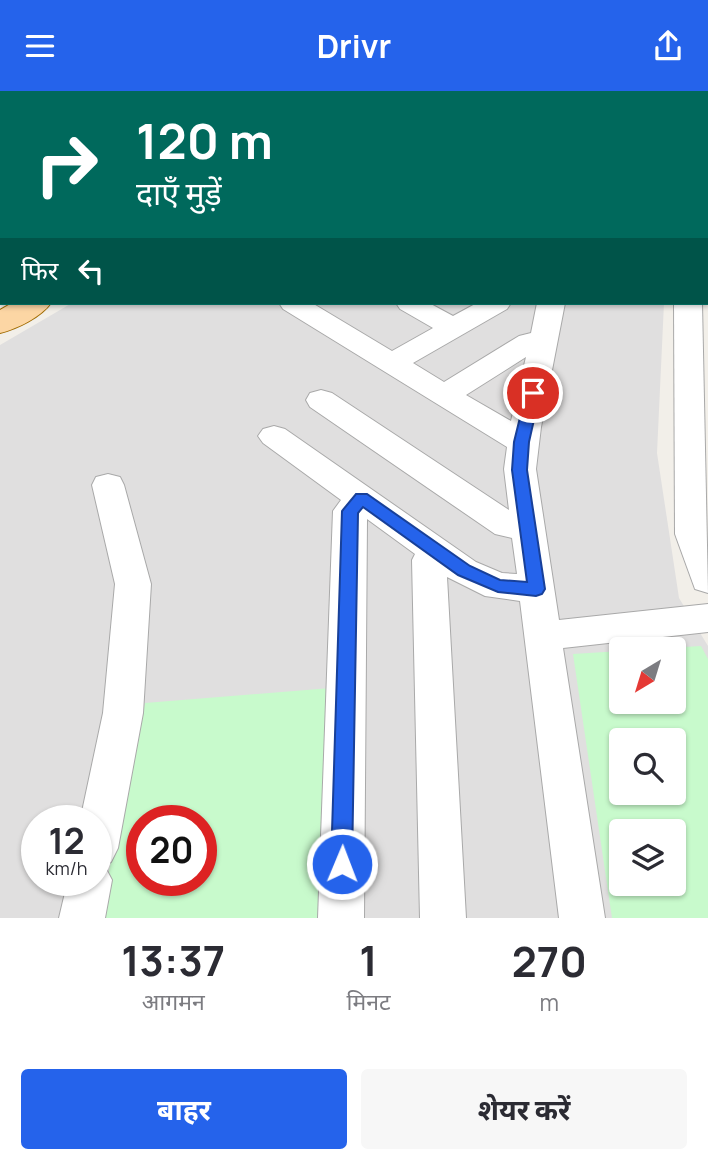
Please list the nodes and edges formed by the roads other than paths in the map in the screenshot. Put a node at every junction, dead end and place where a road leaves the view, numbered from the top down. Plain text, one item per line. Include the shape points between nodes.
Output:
1 (32, 305) edge
2 (296, 305) edge
3 (413, 305) edge
4 (493, 305) edge
5 (551, 305) edge
6 (688, 305) edge
7 (0, 323) edge
8 (453, 328) junction
9 (544, 343) junction
10 (392, 363) junction
11 (444, 395) junction
12 (321, 400) dead end
13 (274, 436) dead end
14 (522, 442) junction
15 (108, 485) dead end
16 (699, 494) edge
17 (362, 498) junction
18 (527, 527) junction
19 (436, 551) junction
20 (708, 580) edge
21 (536, 589) junction
22 (708, 618) edge
23 (543, 636) junction
24 (105, 805) edge
25 (87, 896) edge
26 (82, 918) edge
27 (341, 918) edge
28 (443, 918) edge
29 (582, 918) edge

1 - 7 main road
2 - 10 street
3 - 8 street
4 - 8 street
5 - 9 street
6 - 16 street
8 - 10 street
9 - 11 street via 529,342
9 - 14 street
10 - 11 street
11 - 14 street
12 - 18 street via 507,525
13 - 17 street
14 - 18 street via 520,470
15 - 24 street via 133,584 123,713
16 - 20 street via 692,534
17 - 19 street
17 - 27 street via 350,511
18 - 21 street
19 - 21 street via 464,571 498,586
19 - 28 street via 429,560
21 - 23 street
22 - 23 street
23 - 29 street
25 - 26 street

